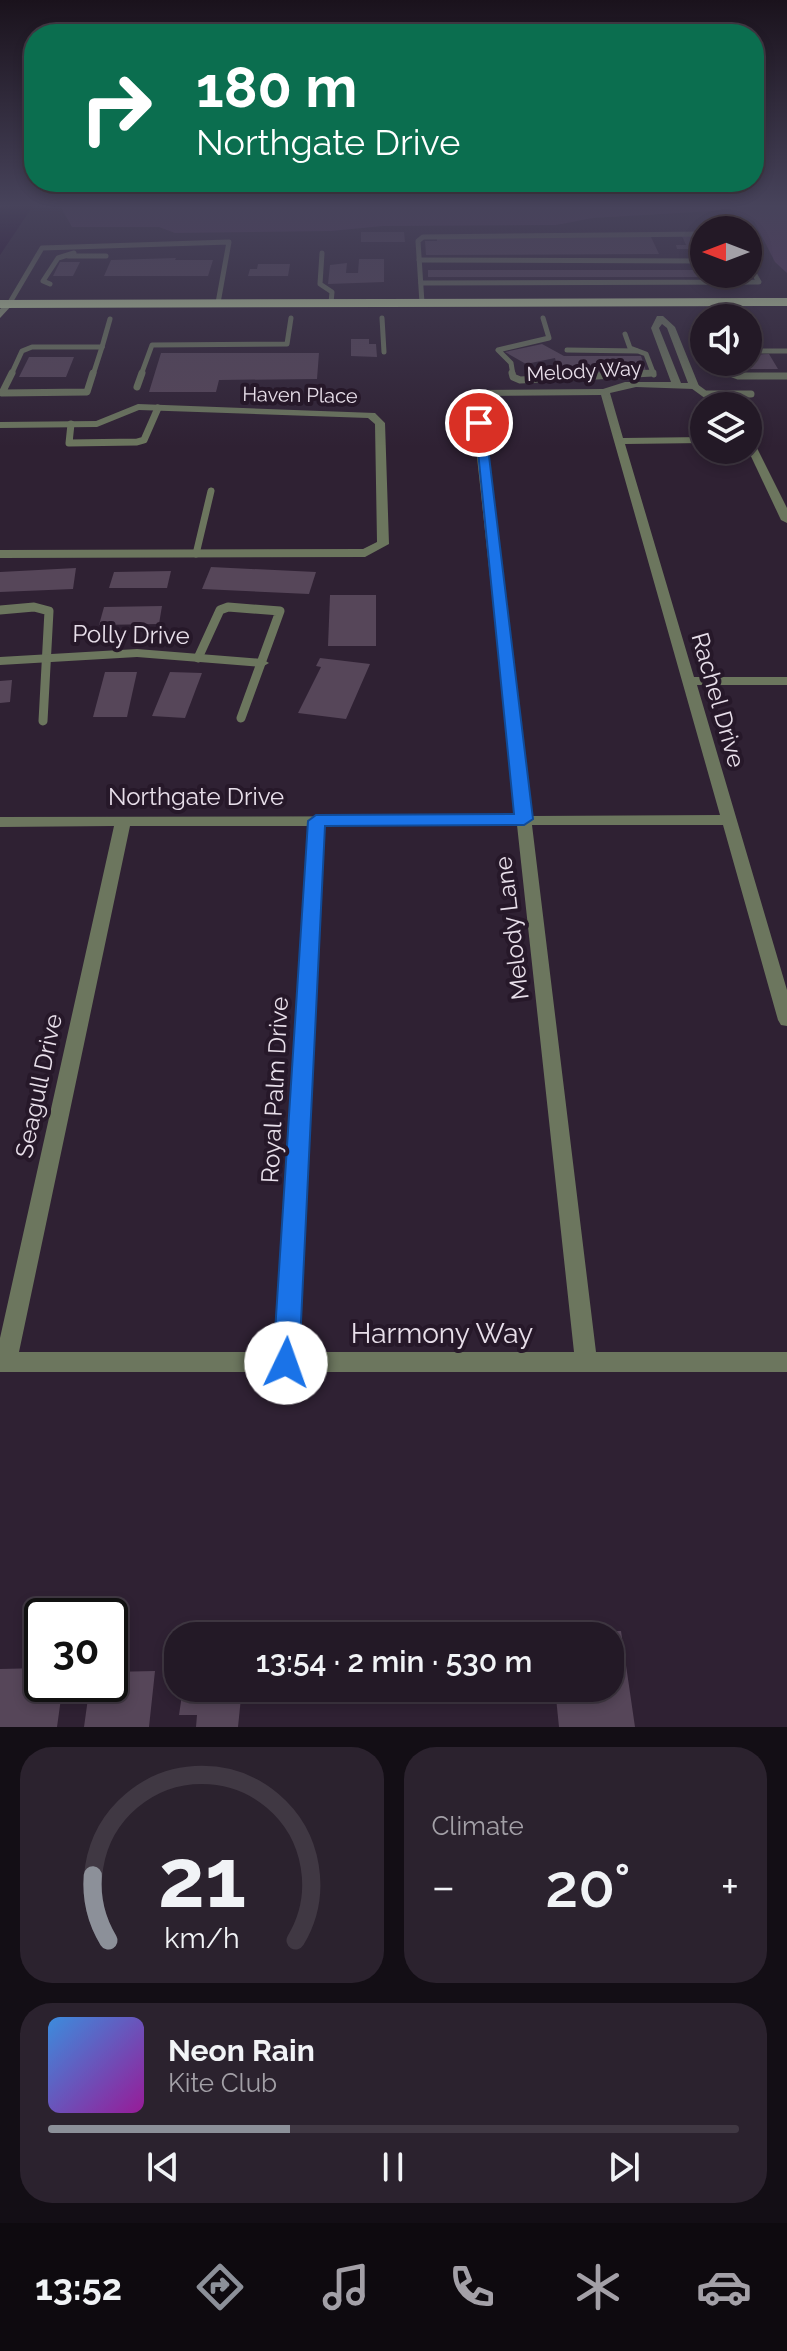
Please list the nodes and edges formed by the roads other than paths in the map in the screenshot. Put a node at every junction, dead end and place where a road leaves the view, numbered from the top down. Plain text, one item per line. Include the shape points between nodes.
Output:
1 (17, 287) edge
2 (221, 287) edge
3 (324, 287) edge
4 (421, 287) edge
5 (665, 287) edge
6 (784, 302) edge
7 (218, 303) junction
8 (331, 303) junction
9 (422, 303) junction
10 (670, 303) junction
11 (2, 310) edge
12 (291, 318) junction
13 (310, 318) dead end
14 (382, 318) dead end
15 (470, 318) dead end
16 (543, 318) dead end
17 (653, 318) junction
18 (676, 318) dead end
19 (16, 319) dead end
20 (94, 319) dead end
21 (110, 319) junction
22 (125, 319) dead end
23 (276, 319) dead end
24 (625, 334) dead end
25 (544, 339) junction
26 (556, 345) dead end
27 (102, 347) junction
28 (567, 350) dead end
29 (640, 351) junction
30 (762, 351) edge
31 (787, 351) edge
32 (384, 352) dead end
33 (762, 376) edge
34 (787, 376) edge
35 (677, 386) junction
36 (694, 386) junction
37 (137, 387) dead end
38 (605, 392) junction
39 (702, 392) edge
40 (475, 393) joint
41 (1, 394) edge
42 (158, 408) junction
43 (71, 424) junction
44 (0, 425) edge
45 (690, 440) edge
46 (620, 441) junction
47 (760, 464) edge
48 (211, 491) dead end
49 (787, 520) edge
50 (0, 554) edge
51 (196, 554) junction
52 (0, 610) edge
53 (46, 657) junction
54 (198, 658) junction
55 (0, 661) edge
56 (262, 663) junction
57 (690, 681) junction
58 (787, 681) edge
59 (241, 718) dead end
60 (43, 721) dead end
61 (524, 819) junction
62 (729, 820) junction
63 (316, 821) junction
64 (0, 822) edge
65 (123, 822) junction
66 (787, 1020) edge
67 (3, 1362) edge
68 (787, 1362) edge
69 (286, 1363) junction
70 (586, 1363) junction

1 - 11 lane
2 - 7 lane
3 - 8 lane via 332,292
4 - 9 lane
5 - 10 lane
6 - 10 highway
6 - 17 highway
7 - 8 highway
7 - 11 highway
8 - 9 highway
9 - 10 highway
10 - 15 highway via 642,311
11 - 19 highway
12 - 13 highway
12 - 23 highway
12 - 37 lane via 287,344 152,345
14 - 32 lane
16 - 25 lane via 549,338
17 - 18 highway
17 - 35 street
17 - 36 street via 671,327
20 - 21 highway
21 - 22 highway
21 - 27 lane
24 - 29 lane via 630,348
25 - 26 lane
25 - 29 lane via 498,350 511,363 513,377 654,375
27 - 41 lane via 22,351
27 - 41 lane via 87,392
28 - 29 lane
30 - 31 lane
33 - 34 lane
35 - 36 street, Melody Way
35 - 38 street, Melody Way via 615,386
36 - 39 lane
38 - 40 street, Melody Way
38 - 46 street, Rachel Drive
40 - 61 street, Melody Lane
42 - 43 street, Haven Place via 134,408 97,424
42 - 43 lane via 144,440 137,442 69,443
42 - 51 street, Haven Place via 364,414 380,423 379,547 365,553
43 - 44 street, Haven Place
45 - 46 street
46 - 57 street, Rachel Drive
47 - 49 street
48 - 51 lane
50 - 51 street, Haven Place
52 - 53 lane via 49,611
53 - 54 street, Polly Drive via 137,653
53 - 55 street, Polly Drive
53 - 60 lane
54 - 56 street, Polly Drive
54 - 56 lane via 220,610 277,609 281,614
56 - 59 lane
57 - 58 street
57 - 62 street, Rachel Drive
61 - 62 street, Northgate Drive
61 - 63 street, Northgate Drive
61 - 70 street, Melody Lane
62 - 66 street, Rachel Drive
63 - 65 street, Northgate Drive
63 - 69 street, Royal Palm Drive
64 - 65 street, Northgate Drive
65 - 67 street, Seagull Drive
67 - 69 street, Harmony Way
68 - 70 street, Harmony Way
69 - 70 street, Harmony Way

